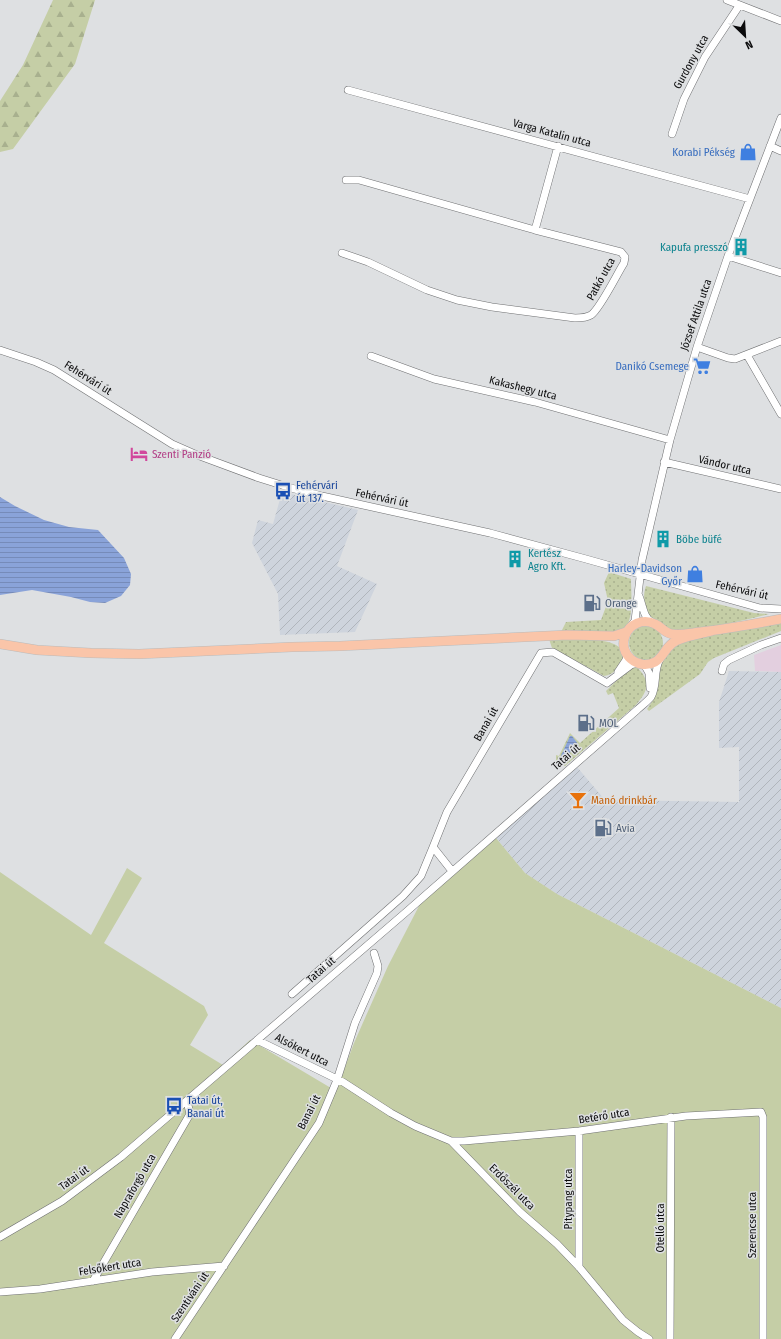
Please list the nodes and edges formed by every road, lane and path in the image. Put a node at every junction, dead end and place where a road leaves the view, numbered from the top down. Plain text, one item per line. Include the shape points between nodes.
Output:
1 (727, 0) edge
2 (739, 6) junction
3 (781, 21) edge
4 (348, 90) dead end
5 (781, 118) edge
6 (672, 134) dead end
7 (558, 146) junction
8 (770, 146) junction
9 (781, 151) edge
10 (346, 180) dead end
11 (750, 199) junction
12 (535, 230) junction
13 (342, 253) dead end
14 (728, 256) junction
15 (781, 273) edge
16 (781, 341) edge
17 (696, 347) junction
18 (0, 350) edge
19 (747, 355) junction
20 (371, 356) dead end
21 (781, 414) edge
22 (670, 440) junction
23 (664, 462) junction
24 (781, 489) edge
25 (640, 575) junction
26 (638, 595) junction
27 (781, 609) edge
28 (781, 619) edge
29 (657, 626) junction
30 (628, 629) junction
31 (712, 631) junction
32 (597, 636) junction
33 (781, 638) edge
34 (0, 644) edge
35 (626, 652) junction
36 (663, 654) junction
37 (640, 664) junction
38 (722, 671) dead end
39 (607, 684) junction
40 (644, 703) junction
41 (433, 848) junction
42 (452, 871) junction
43 (404, 896) junction
44 (414, 905) junction
45 (374, 953) dead end
46 (292, 994) dead end
47 (257, 1040) junction
48 (337, 1080) junction
49 (187, 1101) junction
50 (761, 1112) joint
51 (671, 1117) junction
52 (579, 1131) junction
53 (451, 1141) junction
54 (0, 1236) edge
55 (224, 1266) junction
56 (579, 1267) junction
57 (93, 1281) junction
58 (0, 1292) edge
59 (175, 1339) edge
60 (649, 1339) edge
61 (670, 1339) edge
62 (763, 1339) edge

1 - 2 street
2 - 3 street
2 - 6 street, Gurdony utca via 705,57 684,99
4 - 7 street, Varga Katalin utca
5 - 8 street, József Attila utca
7 - 11 street, Varga Katalin utca
7 - 12 street
8 - 9 street
8 - 11 street, József Attila utca
10 - 12 street, Patkó utca via 359,180
11 - 14 street, József Attila utca
12 - 13 street, Patkó utca via 621,252 624,263 592,314 576,318 457,300 427,290 368,262
14 - 15 street
14 - 17 street, József Attila utca
16 - 19 street
17 - 19 street via 728,358 735,359
17 - 22 street, József Attila utca
18 - 25 street, Fehérvári út via 54,370 172,444 259,478 322,496 490,533
19 - 21 street
20 - 22 street, Kakashegy utca via 434,379 535,402
22 - 23 street, József Attila utca
23 - 24 street, Vándor utca
23 - 25 street, József Attila utca
25 - 26 street, József Attila utca
25 - 27 street, Fehérvári út via 760,608
26 - 29 street, József Attila utca via 646,617
26 - 30 street, József Attila utca via 635,621
28 - 31 main road
29 - 30 main road via 642,622
29 - 31 main road via 672,634
29 - 36 main road via 666,638
30 - 32 main road via 614,636
30 - 35 main road via 623,644
31 - 36 main road via 678,640
32 - 34 main road via 567,635 139,654 37,650
32 - 35 main road via 613,642
33 - 38 street via 729,660 724,664
35 - 37 main road
35 - 39 street via 624,664
36 - 37 main road via 650,664
36 - 40 street, Tatai út via 655,669 652,694
37 - 39 street via 631,665
37 - 40 street via 648,673 650,683 649,694
39 - 41 street, Banai út via 553,652 541,653 447,812
40 - 42 street, Tatai út
41 - 42 street
41 - 43 street, Tatai út via 421,876
42 - 44 street, Tatai út
43 - 44 street
43 - 46 street, Tatai út
44 - 47 street, Tatai út
45 - 48 street, Banai út via 378,966 377,973 355,1023
47 - 48 street, Alsókert utca
47 - 49 street, Tatai út
48 - 53 street, Erdőszél utca via 415,1126
48 - 55 street, Banai út via 319,1122
49 - 54 street, Tatai út via 121,1157 62,1201
49 - 57 street, Napraforgó utca via 190,1114
50 - 51 street, Betérő utca
50 - 62 street, Szerencse utca
51 - 52 street, Betérő utca
51 - 61 street, Otelló utca
52 - 53 street, Betérő utca
52 - 56 street, Pitypang utca
53 - 56 street, Erdőszél utca via 520,1212
55 - 57 street, Felsőkert utca via 152,1272
55 - 59 street, Szentiváni út
56 - 60 street, Erdőszél utca via 623,1320
57 - 58 street, Felsőkert utca

